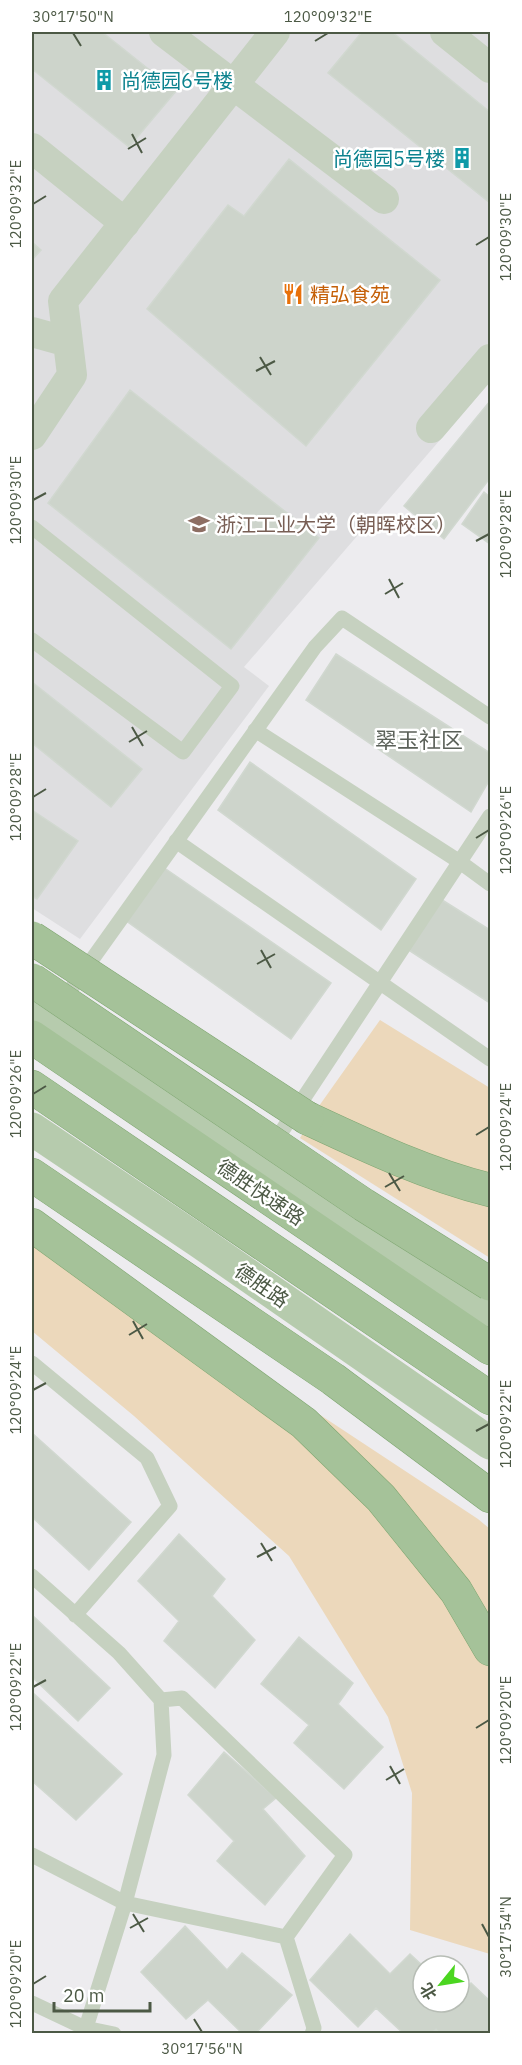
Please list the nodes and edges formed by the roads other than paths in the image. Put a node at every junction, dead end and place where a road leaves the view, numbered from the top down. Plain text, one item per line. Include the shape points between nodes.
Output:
1 (164, 32) edge
2 (275, 32) edge
3 (445, 32) edge
4 (490, 68) edge
5 (233, 85) junction
6 (32, 148) edge
7 (384, 199) dead end
8 (125, 223) junction
9 (32, 332) edge
10 (68, 342) junction
11 (490, 359) edge
12 (431, 428) dead end
13 (32, 435) edge
14 (32, 527) edge
15 (32, 640) edge
16 (490, 717) edge
17 (255, 730) junction
18 (490, 816) edge
19 (176, 842) junction
20 (460, 862) junction
21 (490, 884) edge
22 (32, 938) edge
23 (32, 980) edge
24 (380, 983) junction
25 (38, 1018) edge
26 (490, 1059) edge
27 (32, 1087) edge
28 (32, 1130) edge
29 (264, 1158) junction
30 (32, 1175) edge
31 (490, 1190) edge
32 (32, 1225) edge
33 (490, 1284) edge
34 (490, 1310) edge
35 (490, 1348) edge
36 (32, 1363) edge
37 (490, 1398) edge
38 (490, 1443) edge
39 (490, 1496) edge
40 (32, 1576) edge
41 (75, 1615) junction
42 (490, 1649) edge
43 (161, 1700) junction
44 (32, 1855) edge
45 (125, 1903) junction
46 (286, 1937) junction
47 (32, 2003) edge
48 (85, 2031) edge
49 (114, 2034) edge
50 (312, 2034) edge

1 - 5 street
2 - 5 street
3 - 4 street
5 - 7 street
5 - 8 street
6 - 8 street
8 - 10 street via 63,301
9 - 10 street
10 - 13 street via 72,375
11 - 12 street
14 - 15 lane via 232,686 183,752
16 - 17 lane via 342,618 315,647
17 - 19 lane
17 - 20 lane
18 - 20 lane
19 - 24 lane
19 - 25 lane
20 - 21 lane
20 - 24 lane
22 - 31 highway, bridge via 307,1118 451,1180
23 - 33 highway, bridge via 364,1205
24 - 26 lane
24 - 29 lane
25 - 29 main road
25 - 35 highway, 德胜快速路
27 - 37 highway
28 - 38 main road, 德胜路
29 - 34 main road
30 - 39 highway via 333,1379
32 - 42 highway via 304,1423 381,1498 456,1591
36 - 41 lane via 147,1458 170,1506
40 - 41 lane
41 - 43 lane via 119,1653
43 - 45 lane via 164,1755
43 - 46 lane via 182,1698 345,1855
44 - 45 lane
45 - 46 lane
45 - 48 lane
46 - 50 lane via 314,2028
47 - 48 lane
48 - 49 lane

